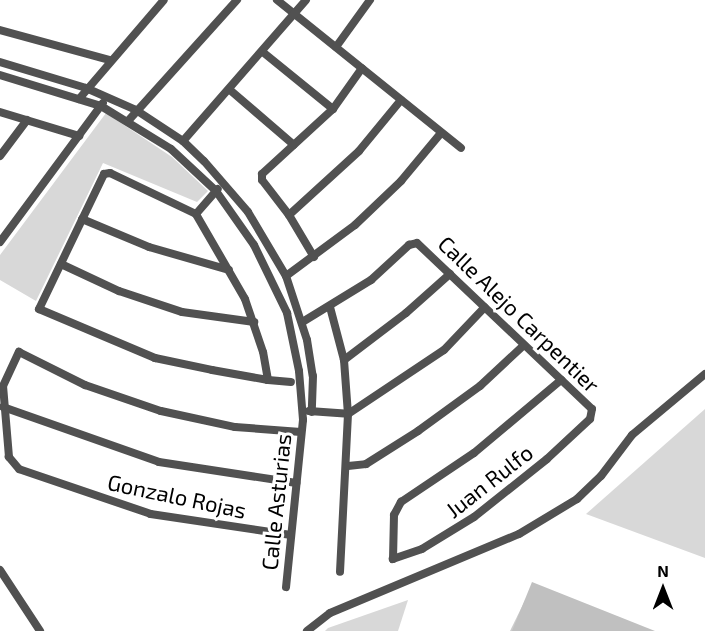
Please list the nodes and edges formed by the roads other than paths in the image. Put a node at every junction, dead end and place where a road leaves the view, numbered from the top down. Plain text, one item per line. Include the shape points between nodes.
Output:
1 (164, 0) edge
2 (237, 0) edge
3 (277, 0) edge
4 (306, 0) edge
5 (370, 0) edge
6 (295, 15) junction
7 (0, 30) edge
8 (336, 47) junction
9 (264, 52) junction
10 (110, 60) junction
11 (0, 62) edge
12 (362, 68) junction
13 (0, 75) edge
14 (86, 88) junction
15 (230, 90) junction
16 (108, 96) junction
17 (79, 99) junction
18 (402, 100) junction
19 (101, 106) junction
20 (333, 109) junction
21 (136, 110) junction
22 (0, 112) edge
23 (27, 120) junction
24 (128, 121) junction
25 (441, 133) junction
26 (79, 136) junction
27 (183, 141) junction
28 (294, 145) junction
29 (461, 148) dead end
30 (0, 156) edge
31 (223, 183) junction
32 (216, 191) junction
33 (196, 214) junction
34 (289, 215) junction
35 (82, 219) junction
36 (0, 242) edge
37 (314, 257) junction
38 (61, 264) junction
39 (229, 270) junction
40 (450, 274) junction
41 (286, 276) junction
42 (485, 307) junction
43 (330, 308) junction
44 (304, 321) junction
45 (254, 322) junction
46 (524, 345) junction
47 (344, 360) junction
48 (705, 374) edge
49 (268, 380) junction
50 (561, 380) junction
51 (291, 382) dead end
52 (3, 407) junction
53 (592, 409) joint
54 (301, 410) junction
55 (312, 412) junction
56 (348, 414) junction
57 (303, 420) junction
58 (301, 432) junction
59 (348, 466) junction
60 (296, 483) junction
61 (291, 535) junction
62 (0, 570) edge
63 (340, 572) dead end
64 (286, 587) dead end
65 (40, 631) edge
66 (307, 631) edge

1 - 10 street
2 - 21 street
3 - 6 street
4 - 6 street
5 - 8 street
6 - 8 street
6 - 9 street
7 - 10 street
8 - 12 street
9 - 15 street
9 - 20 street
10 - 14 street
11 - 14 street
12 - 18 street
12 - 20 street
13 - 17 street, Calle Asturias
14 - 16 street
14 - 17 street
15 - 27 street
15 - 28 street
16 - 19 street
16 - 21 street
17 - 19 street, Calle Asturias
18 - 25 street
18 - 34 street via 359,152
19 - 24 street, Calle Asturias
19 - 26 street
20 - 28 street
21 - 24 street
21 - 27 street
22 - 23 street
23 - 26 street
23 - 30 street
24 - 32 street, Calle Asturias via 171,149
25 - 29 street
25 - 37 street via 401,181
26 - 36 street
27 - 31 street
28 - 34 street via 262,172 262,180
31 - 32 street
31 - 41 street via 248,212
32 - 33 street
32 - 54 street, Calle Asturias via 254,245 287,313 299,371
33 - 35 street via 110,173 102,176
33 - 39 street
34 - 37 street
35 - 38 street
35 - 39 street via 149,247
37 - 41 street
38 - 45 street via 119,291 182,312
38 - 49 street via 39,309 155,358
39 - 45 street
40 - 42 street, Calle Alejo Carpentier
40 - 43 street, Calle Alejo Carpentier via 421,244 409,245 371,280
40 - 47 street via 406,314
41 - 44 street
42 - 46 street, Calle Alejo Carpentier
42 - 56 street via 444,350
43 - 44 street
43 - 47 street
44 - 55 street via 313,376
45 - 49 street
46 - 50 street, Calle Alejo Carpentier
46 - 59 street via 480,386 418,431 366,464
47 - 56 street
48 - 66 street via 632,435 577,499 519,534 330,613
49 - 51 street
50 - 53 street, Calle Alejo Carpentier
50 - 53 street, Juan Rulfo via 474,453 401,502 394,515 391,557 398,559 422,549 474,517 547,459 590,419
52 - 58 street, Gonzalo Rojas via 3,386 19,352 85,385 161,411 235,427
52 - 60 street via 159,462
52 - 61 street, Gonzalo Rojas via 9,457 19,469 151,514
54 - 55 street
54 - 57 street, Calle Asturias
55 - 56 street
55 - 57 street, Calle Asturias
56 - 59 street
57 - 58 street, Calle Asturias
58 - 60 street, Calle Asturias
59 - 63 street
60 - 61 street, Calle Asturias
61 - 64 street, Calle Asturias
62 - 65 street

